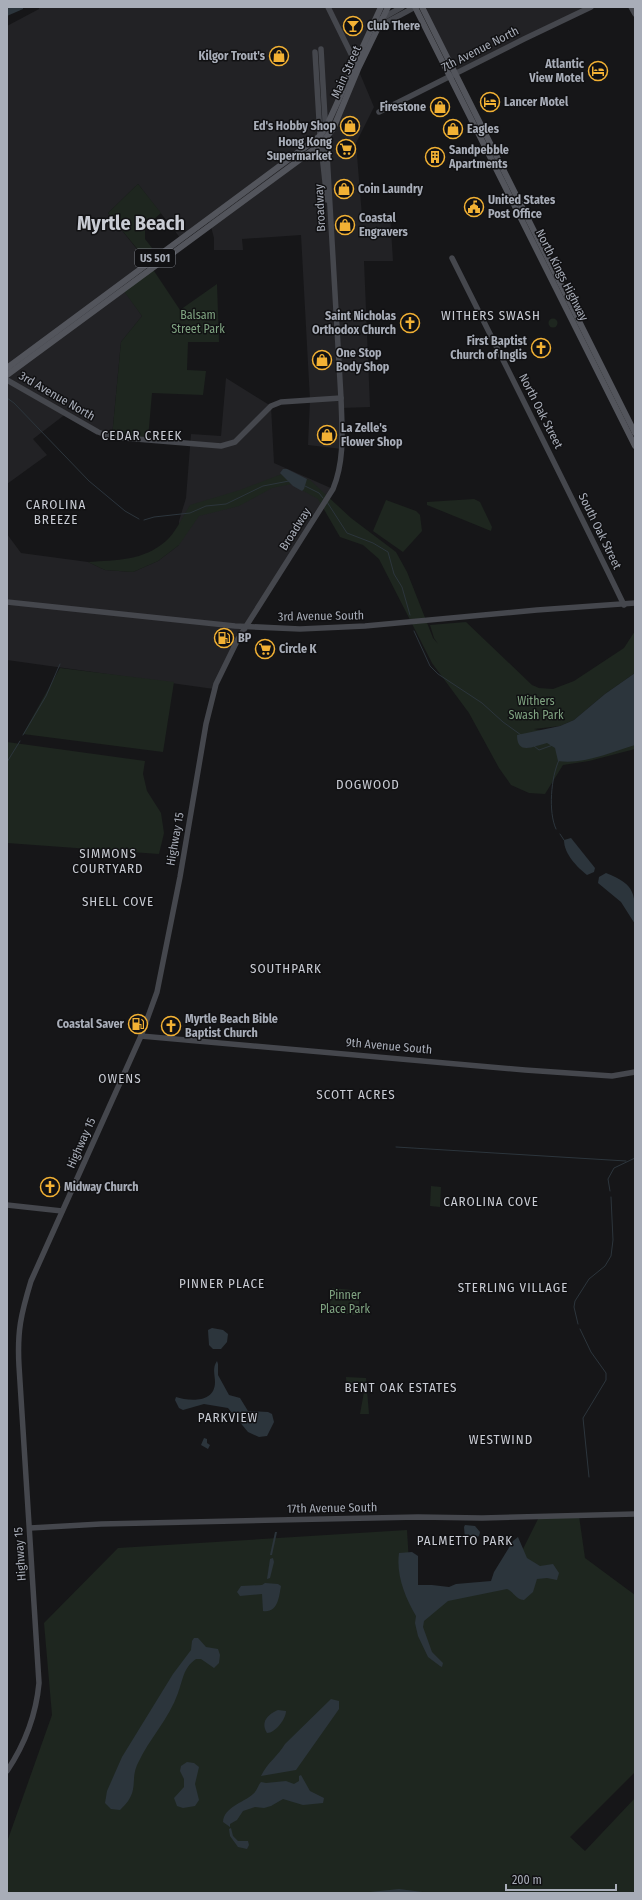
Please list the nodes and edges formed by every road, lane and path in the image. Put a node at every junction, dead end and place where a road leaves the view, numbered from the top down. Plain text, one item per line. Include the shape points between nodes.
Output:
1 (381, 7) edge
2 (388, 7) edge
3 (402, 7) edge
4 (415, 7) edge
5 (422, 7) edge
6 (591, 7) edge
7 (631, 7) edge
8 (328, 8) edge
9 (635, 14) edge
10 (382, 18) junction
11 (376, 25) junction
12 (321, 49) dead end
13 (315, 52) dead end
14 (357, 66) junction
15 (452, 74) junction
16 (379, 112) dead end
17 (325, 128) junction
18 (323, 137) junction
19 (321, 144) junction
20 (452, 258) dead end
21 (339, 365) junction
22 (7, 368) edge
23 (7, 375) edge
24 (7, 380) edge
25 (341, 398) junction
26 (635, 433) edge
27 (635, 446) edge
28 (567, 488) joint
29 (7, 602) edge
30 (635, 603) edge
31 (624, 605) junction
32 (247, 626) junction
33 (141, 1036) junction
34 (635, 1072) edge
35 (7, 1205) edge
36 (62, 1211) junction
37 (635, 1514) edge
38 (30, 1528) junction
39 (7, 1771) edge

1 - 11 main road, Main Street / US 501
2 - 10 main road, Main Street / US 501
3 - 10 main road
4 - 11 main road
4 - 15 main road, North Kings Highway
5 - 15 main road, North Kings Highway
6 - 15 main road, 7th Avenue North
7 - 9 main road
8 - 14 main road
10 - 11 main road, Main Street / US 501
11 - 14 main road, Main Street / US 501
12 - 17 main road
13 - 18 main road, Broadway
14 - 17 main road, Main Street / US 501
14 - 18 main road, Main Street / US 501 via 333,129
15 - 16 main road, 7th Avenue North
15 - 26 main road, North Kings Highway
15 - 27 main road, North Kings Highway
17 - 18 main road, Main Street / US 501
18 - 19 main road, Main Street / US 501
18 - 21 main road, Broadway
18 - 22 main road, US 501
19 - 21 main road, Broadway via 328,205 335,343
19 - 23 main road, US 501
20 - 28 main road, North Oak Street
21 - 25 main road, Broadway
24 - 25 main road, 3rd Avenue North via 98,432 112,437 215,446 235,442 271,406 281,402
25 - 32 main road, Broadway via 342,449 338,478 333,490
28 - 31 main road, South Oak Street
29 - 32 main road, 3rd Avenue South
30 - 31 main road, 3rd Avenue South
31 - 32 main road, 3rd Avenue South via 537,610 365,626 300,629
32 - 33 main road, Highway 15 via 221,671 214,689 162,972 156,997
33 - 34 main road, 9th Avenue South via 525,1070 612,1076
33 - 36 main road, Highway 15
35 - 36 main road
36 - 38 main road, Highway 15 via 31,1281 20,1321 18,1340
37 - 38 main road, 17th Avenue South via 100,1524
38 - 39 main road, Highway 15 via 38,1648 38,1690 29,1731

